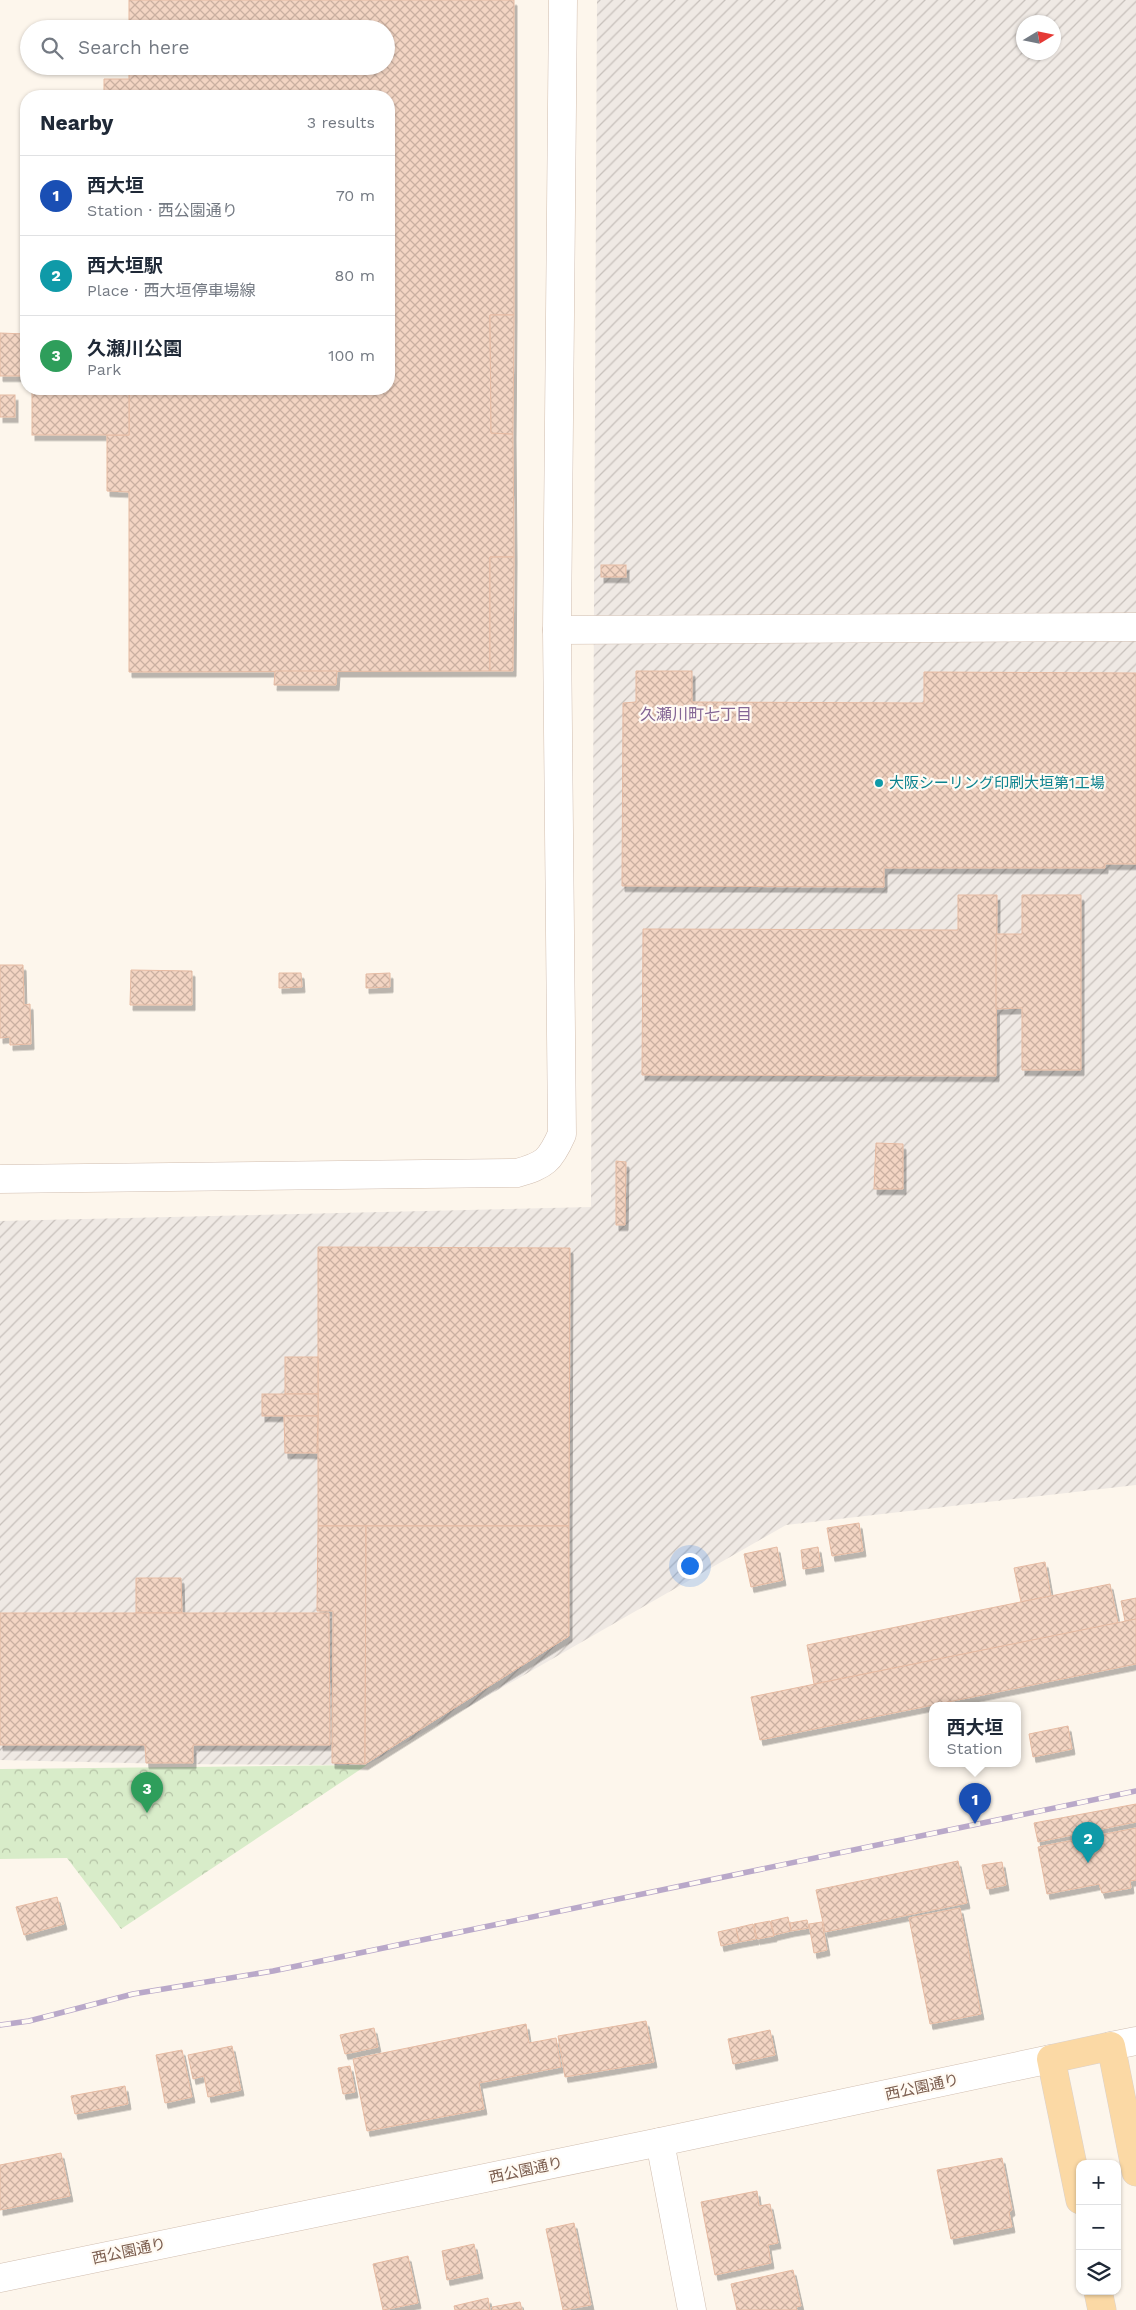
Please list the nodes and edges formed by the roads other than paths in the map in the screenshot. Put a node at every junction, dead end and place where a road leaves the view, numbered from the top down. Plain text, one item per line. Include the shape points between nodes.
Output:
1 (563, 0) edge
2 (1136, 627) edge
3 (557, 630) junction
4 (0, 1179) edge
5 (1123, 2043) edge
6 (1051, 2059) junction
7 (660, 2142) junction
8 (1136, 2172) edge
9 (1076, 2181) edge
10 (0, 2278) edge
11 (1099, 2295) edge
12 (692, 2310) edge
13 (1102, 2310) edge

1 - 3 street
2 - 3 street
3 - 4 street via 562,1134 543,1165 518,1173
5 - 6 main road
5 - 8 main road
6 - 7 street, 西公園通り
6 - 9 main road
7 - 10 street, 西公園通り
7 - 12 street
11 - 13 main road

